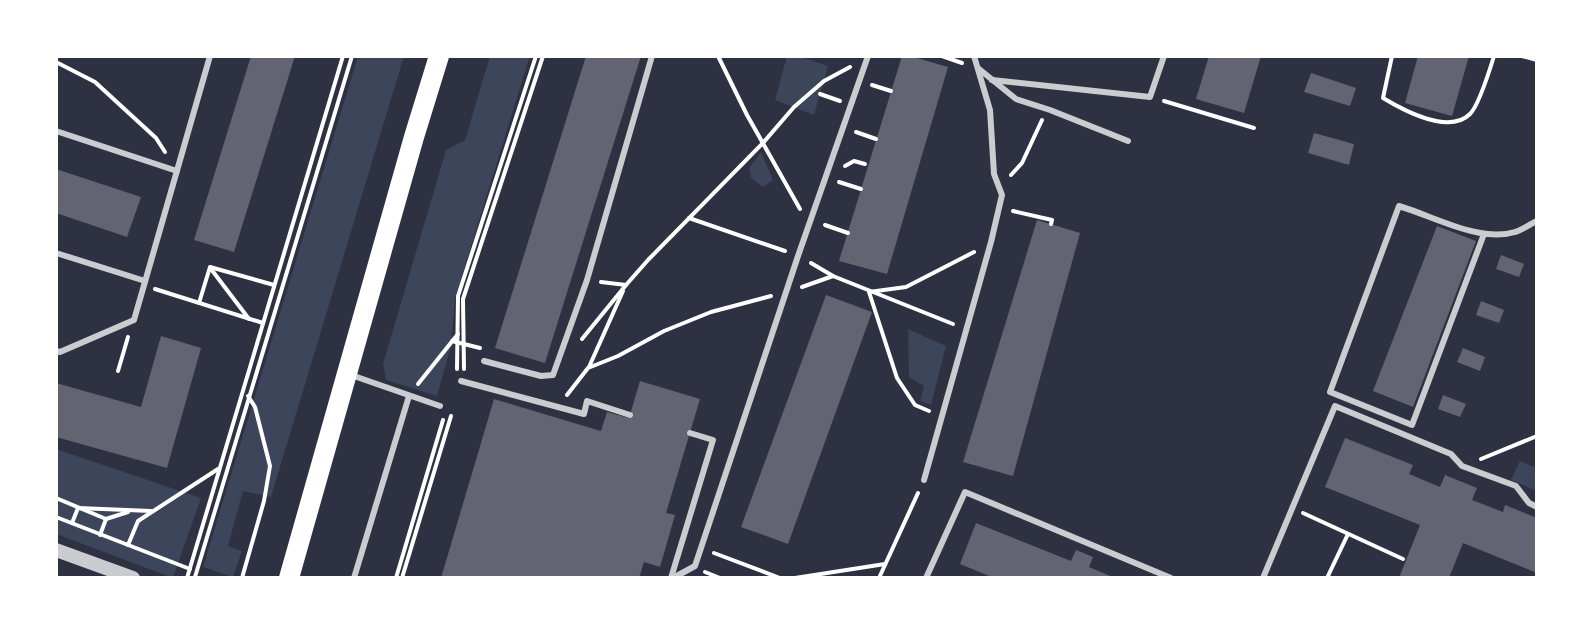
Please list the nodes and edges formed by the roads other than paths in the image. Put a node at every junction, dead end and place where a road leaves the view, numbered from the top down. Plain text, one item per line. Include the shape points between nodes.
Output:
1 (210, 56) edge
2 (439, 56) edge
3 (652, 56) edge
4 (868, 56) edge
5 (974, 56) edge
6 (1164, 56) edge
7 (979, 69) junction
8 (992, 80) junction
9 (56, 131) edge
10 (1128, 141) dead end
11 (177, 171) junction
12 (1537, 221) edge
13 (1484, 234) junction
14 (56, 253) edge
15 (144, 283) junction
16 (56, 351) edge
17 (484, 361) dead end
18 (347, 374) junction
19 (458, 379) road end
20 (409, 396) junction
21 (440, 406) dead end
22 (630, 415) dead end
23 (690, 433) dead end
24 (924, 480) road end
25 (1537, 507) edge
26 (56, 550) edge
27 (929, 577) edge
28 (132, 578) edge
29 (289, 578) edge
30 (354, 578) edge
31 (672, 578) edge
32 (1171, 578) edge
33 (1263, 578) edge

1 - 11 lane
2 - 18 main road
3 - 17 lane via 587,280 553,375
4 - 31 lane via 695,566
5 - 7 lane
6 - 8 lane via 1150,97
7 - 8 lane
7 - 24 lane via 990,110 994,174 1002,195
8 - 10 lane via 1016,99
9 - 11 lane
11 - 15 lane
12 - 13 lane via 1516,232
13 - 13 lane via 1399,206 1330,392 1412,425
14 - 15 lane
15 - 16 lane via 134,320
18 - 20 lane
18 - 29 main road
19 - 22 lane via 584,414 587,401
20 - 21 lane
20 - 30 lane
23 - 31 lane via 713,440
25 - 33 lane via 1516,486 1335,406
26 - 28 street
27 - 32 lane via 965,492

